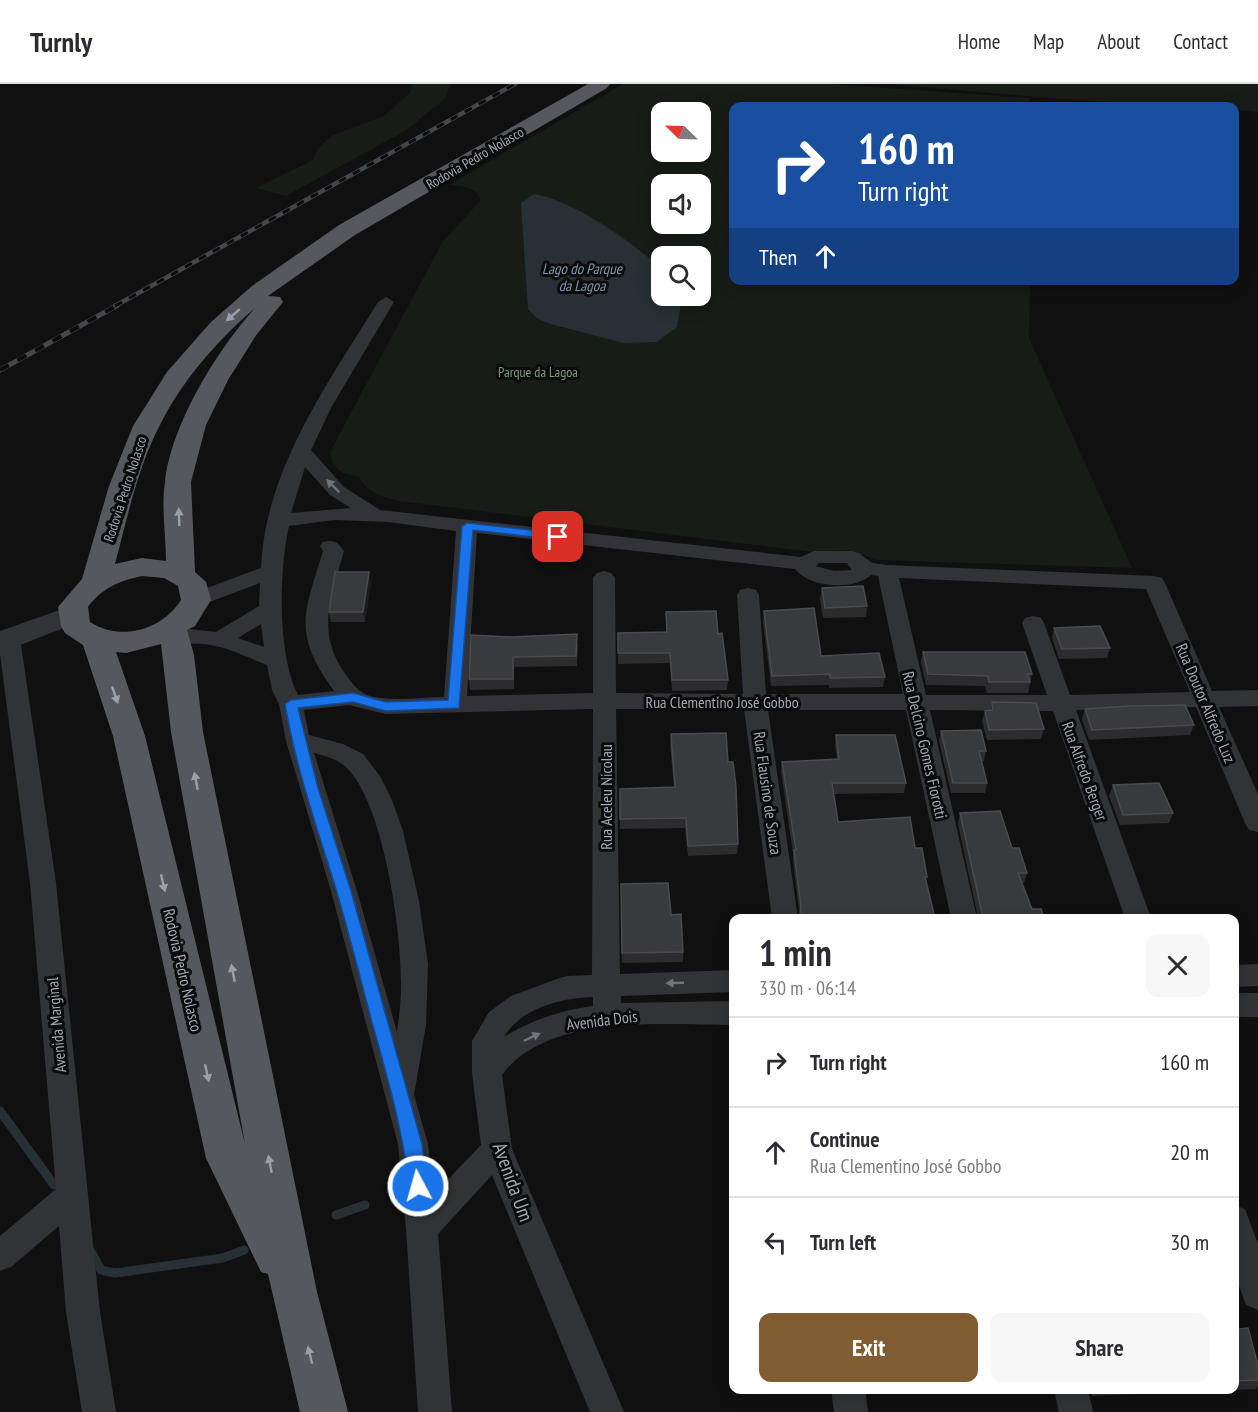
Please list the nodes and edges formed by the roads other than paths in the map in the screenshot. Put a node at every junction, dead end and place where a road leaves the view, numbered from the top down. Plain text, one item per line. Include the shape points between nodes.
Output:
1 (601, 84) edge
2 (348, 230) junction
3 (386, 302) dead end
4 (302, 451) junction
5 (372, 513) junction
6 (280, 521) junction
7 (467, 526) junction
8 (330, 546) dead end
9 (876, 570) junction
10 (270, 572) junction
11 (604, 578) dead end
12 (96, 583) junction
13 (748, 595) dead end
14 (270, 609) junction
15 (180, 610) junction
16 (1033, 623) dead end
17 (85, 626) junction
18 (220, 639) junction
19 (5, 641) edge
20 (277, 661) junction
21 (353, 698) junction
22 (1258, 698) edge
23 (1205, 699) junction
24 (606, 701) junction
25 (755, 703) junction
26 (915, 703) junction
27 (1060, 703) junction
28 (291, 704) junction
29 (454, 704) junction
30 (298, 741) junction
31 (1258, 823) edge
32 (784, 914) edge
33 (963, 914) edge
34 (1137, 914) edge
35 (1258, 975) edge
36 (1239, 976) edge
37 (729, 981) edge
38 (606, 986) junction
39 (1239, 1005) edge
40 (1258, 1005) edge
41 (729, 1013) edge
42 (608, 1016) junction
43 (487, 1072) junction
44 (400, 1095) junction
45 (497, 1149) junction
46 (72, 1196) junction
47 (422, 1229) junction
48 (1239, 1235) edge
49 (0, 1256) edge
50 (294, 1292) junction
51 (1258, 1294) edge
52 (849, 1394) edge
53 (1072, 1394) edge
54 (99, 1412) edge
55 (324, 1412) edge
56 (435, 1412) edge
57 (607, 1412) edge
58 (851, 1412) edge
59 (1076, 1412) edge

1 - 2 highway, Rodovia Pedro Nolasco
2 -> 12 highway, Rodovia Pedro Nolasco via 260,291 219,327 176,377 146,426 123,486
15 -> 2 highway, Rodovia Pedro Nolasco via 178,482 193,425 247,331 279,293
3 - 4 street via 323,406
5 -> 4 street via 337,491
4 - 6 street via 286,491
5 - 6 street
5 - 7 street
6 - 10 street
7 - 9 street via 804,564 814,557 852,557
7 - 29 street
8 - 21 street via 334,551 316,633 336,677
9 - 23 street, Rua Doutor Alfredo Luz via 1155,583
9 - 26 street, Rua Delcino Gomes Fiorotti
10 - 14 street
10 - 15 street
11 - 24 street, Rua Aceleu Nicolau
12 - 15 highway via 111,574 142,567 171,570
12 - 17 highway via 86,588 73,608
13 - 25 street, Rua Flausino de Souza
14 - 18 street
14 - 20 street
15 - 17 highway via 158,635 126,642
15 - 18 street via 201,635
50 -> 15 highway, Rodovia Pedro Nolasco via 187,732 179,655
16 - 27 street, Rua Alfredo Berger
17 - 19 street
17 -> 50 highway, Rodovia Pedro Nolasco via 129,736 227,1158
18 - 20 street
19 - 46 street, Avenida Marginal via 43,883
20 - 28 street
21 - 28 street, Rua Clementino José Gobbo
21 - 29 street, Rua Clementino José Gobbo via 386,706
22 - 23 street, Rua Clementino José Gobbo
23 - 27 street, Rua Clementino José Gobbo
23 - 31 street, Rua Doutor Alfredo Luz
24 - 25 street, Rua Clementino José Gobbo
24 - 29 street, Rua Clementino José Gobbo
24 - 38 street, Rua Aceleu Nicolau
25 - 26 street, Rua Clementino José Gobbo
25 - 32 street, Rua Flausino de Souza
26 - 27 street, Rua Clementino José Gobbo
26 - 33 street, Rua Delcino Gomes Fiorotti
27 - 34 street, Rua Alfredo Berger
28 - 30 street
30 - 44 street
30 - 44 street via 355,760 371,780 389,829 412,929 415,984 412,1034
35 - 36 street
37 -> 38 street, Avenida Dois
38 - 42 street, Rua Aceleu Nicolau
38 - 43 street, Avenida Um via 567,987 521,1004 499,1020 486,1041
39 - 40 street
41 - 42 street, Avenida Dois
43 -> 42 street, Avenida Dois via 504,1052 530,1037 562,1024
43 - 45 street, Avenida Um
44 - 47 street via 413,1144
45 - 47 street
45 - 57 street, Avenida Um
46 - 49 street
46 - 54 street, Avenida Marginal via 83,1312
47 - 56 street
48 - 51 street
55 -> 50 highway, Rodovia Pedro Nolasco
52 - 58 street
53 - 59 street

